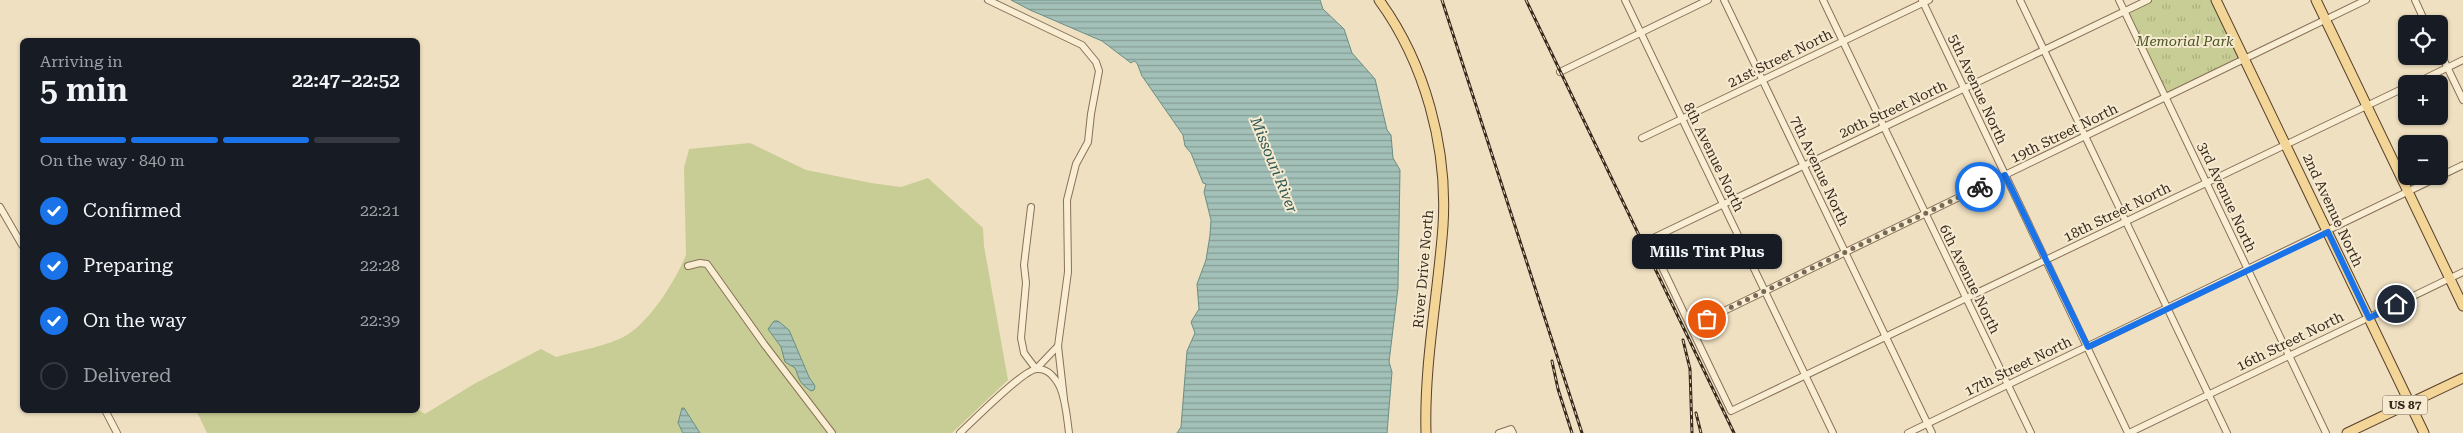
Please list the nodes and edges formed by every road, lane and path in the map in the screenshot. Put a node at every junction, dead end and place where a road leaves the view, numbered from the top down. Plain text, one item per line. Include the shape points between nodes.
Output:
1 (988, 0) edge
2 (1379, 0) edge
3 (1625, 0) edge
4 (1708, 0) edge
5 (1724, 0) edge
6 (1823, 0) edge
7 (2020, 0) edge
8 (2118, 0) edge
9 (2148, 0) edge
10 (2216, 0) edge
11 (2316, 0) edge
12 (2366, 0) edge
13 (2415, 0) edge
14 (1925, 1) edge
15 (2124, 11) junction
16 (2422, 15) edge
17 (2325, 20) junction
18 (1640, 32) junction
19 (1842, 41) junction
20 (2044, 50) junction
21 (2245, 59) junction
22 (2463, 60) edge
23 (2446, 65) edge
24 (2447, 68) junction
25 (1560, 72) dead end
26 (2433, 75) edge
27 (1763, 80) junction
28 (1964, 89) junction
29 (2398, 91) edge
30 (2166, 97) junction
31 (2463, 100) edge
32 (2366, 106) junction
33 (1682, 120) junction
34 (1884, 127) junction
35 (2085, 135) junction
36 (1642, 138) dead end
37 (2287, 145) junction
38 (1804, 165) junction
39 (2463, 165) edge
40 (2005, 175) junction
41 (2207, 183) junction
42 (2408, 192) junction
43 (1724, 204) junction
44 (0, 207) edge
45 (1030, 207) dead end
46 (1925, 213) junction
47 (2127, 221) junction
48 (2328, 232) junction
49 (20, 242) edge
50 (1845, 252) junction
51 (2046, 261) junction
52 (688, 266) dead end
53 (2248, 270) junction
54 (2463, 272) edge
55 (2450, 278) junction
56 (1764, 291) junction
57 (1966, 300) junction
58 (2463, 306) edge
59 (2168, 308) junction
60 (2369, 318) junction
61 (1691, 327) junction
62 (1886, 339) junction
63 (1058, 346) junction
64 (2088, 347) junction
65 (2289, 356) junction
66 (1036, 369) junction
67 (1806, 377) junction
68 (2463, 378) edge
69 (2008, 385) junction
70 (2208, 395) junction
71 (1064, 399) junction
72 (2410, 403) junction
73 (107, 413) edge
74 (1928, 424) junction
75 (1512, 431) edge
76 (117, 433) edge
77 (832, 433) edge
78 (960, 433) edge
79 (1069, 433) edge
80 (1426, 433) edge
81 (1500, 433) edge
82 (1833, 433) edge
83 (1908, 433) edge
84 (1932, 433) edge
85 (2031, 433) edge
86 (2128, 433) edge
87 (2227, 433) edge
88 (2326, 433) edge
89 (2346, 433) edge
90 (2424, 433) edge

1 - 63 street via 1082,45 1099,71 1088,142 1076,164 1066,200 1068,272
2 - 80 main road, River Drive North via 1418,72 1434,125 1440,159 1443,224 1432,316
3 - 18 street, 8th Avenue North
4 - 18 street
5 - 27 street, 7th Avenue North
6 - 19 street, 6th Avenue North
7 - 20 street
8 - 15 street, 3rd Avenue North
9 - 15 street, 20th Street North
10 - 21 main road, 2nd Avenue North
11 - 17 main road
12 - 17 street, 19th Street North
13 - 16 street
14 - 19 street, 21st Street North
14 - 28 street, 5th Avenue North
15 - 20 street, 20th Street North
15 - 30 street, 3rd Avenue North
17 - 21 street, 19th Street North
17 - 32 main road
18 - 25 street
18 - 33 street, 8th Avenue North
19 - 27 street, 21st Street North
19 - 34 street, 6th Avenue North
20 - 28 street, 20th Street North
20 - 35 street
21 - 30 street, 19th Street North
21 - 37 main road, 2nd Avenue North
22 - 24 street
23 - 24 street
24 - 26 street
24 - 31 street
27 - 33 street, 21st Street North
27 - 38 street, 7th Avenue North
28 - 34 street, 20th Street North
28 - 40 street, 5th Avenue North
29 - 32 street, 18th Street North
30 - 35 street, 19th Street North
30 - 41 street, 3rd Avenue North
32 - 37 street, 18th Street North
32 - 42 main road
33 - 36 street, 21st Street North
33 - 43 street, 8th Avenue North
34 - 38 street, 20th Street North
34 - 46 street, 6th Avenue North
35 - 40 street, 19th Street North
35 - 47 street
37 - 41 street, 18th Street North
37 - 48 main road, 2nd Avenue North
38 - 43 street, 20th Street North
38 - 50 street, 7th Avenue North
39 - 42 street, 17th Street North
40 - 46 street, 19th Street North
40 - 51 street, 5th Avenue North
41 - 47 street, 18th Street North
41 - 53 street, 3rd Avenue North
42 - 48 street, 17th Street North
42 - 55 main road
43 - 56 street, 8th Avenue North
43 - 61 street, 20th Street North via 1649,240
44 - 49 street
45 - 66 street via 1021,338 1024,352
46 - 50 street, 19th Street North
46 - 57 street, 6th Avenue North
47 - 51 street, 18th Street North
47 - 59 street
48 - 53 street, 17th Street North
48 - 60 main road, 2nd Avenue North
50 - 56 street, 19th Street North
50 - 62 street, 7th Avenue North
51 - 57 street, 18th Street North
51 - 64 street, 5th Avenue North
52 - 77 street via 708,264
53 - 59 street, 17th Street North
53 - 65 street, 3rd Avenue North
54 - 55 street, 16th Street North
55 - 58 main road
55 - 60 street, 16th Street North
56 - 61 street, 19th Street North
56 - 67 street, 8th Avenue North
57 - 62 street, 18th Street North
57 - 69 street, 6th Avenue North
59 - 64 street, 17th Street North
59 - 70 street
60 - 65 street, 16th Street North
60 - 72 main road, 2nd Avenue North
61 - 67 street, 18th Street North via 1731,411
62 - 67 street, 18th Street North
62 - 74 street, 7th Avenue North
63 - 66 street
63 - 71 street
64 - 69 street, 17th Street North
64 - 86 street, 5th Avenue North
65 - 70 street, 16th Street North
65 - 88 street, 3rd Avenue North
66 - 71 street via 1053,376
66 - 78 street via 1018,380
67 - 82 street, 8th Avenue North
68 - 72 main road, US 87
69 - 74 street, 17th Street North
69 - 85 street, 6th Avenue North
70 - 86 street, 16th Street North
70 - 87 street
71 - 79 street
72 - 89 main road, US 87
72 - 90 main road, 2nd Avenue North
73 - 76 street
74 - 83 street, 17th Street North
74 - 84 street, 7th Avenue North
75 - 81 street

